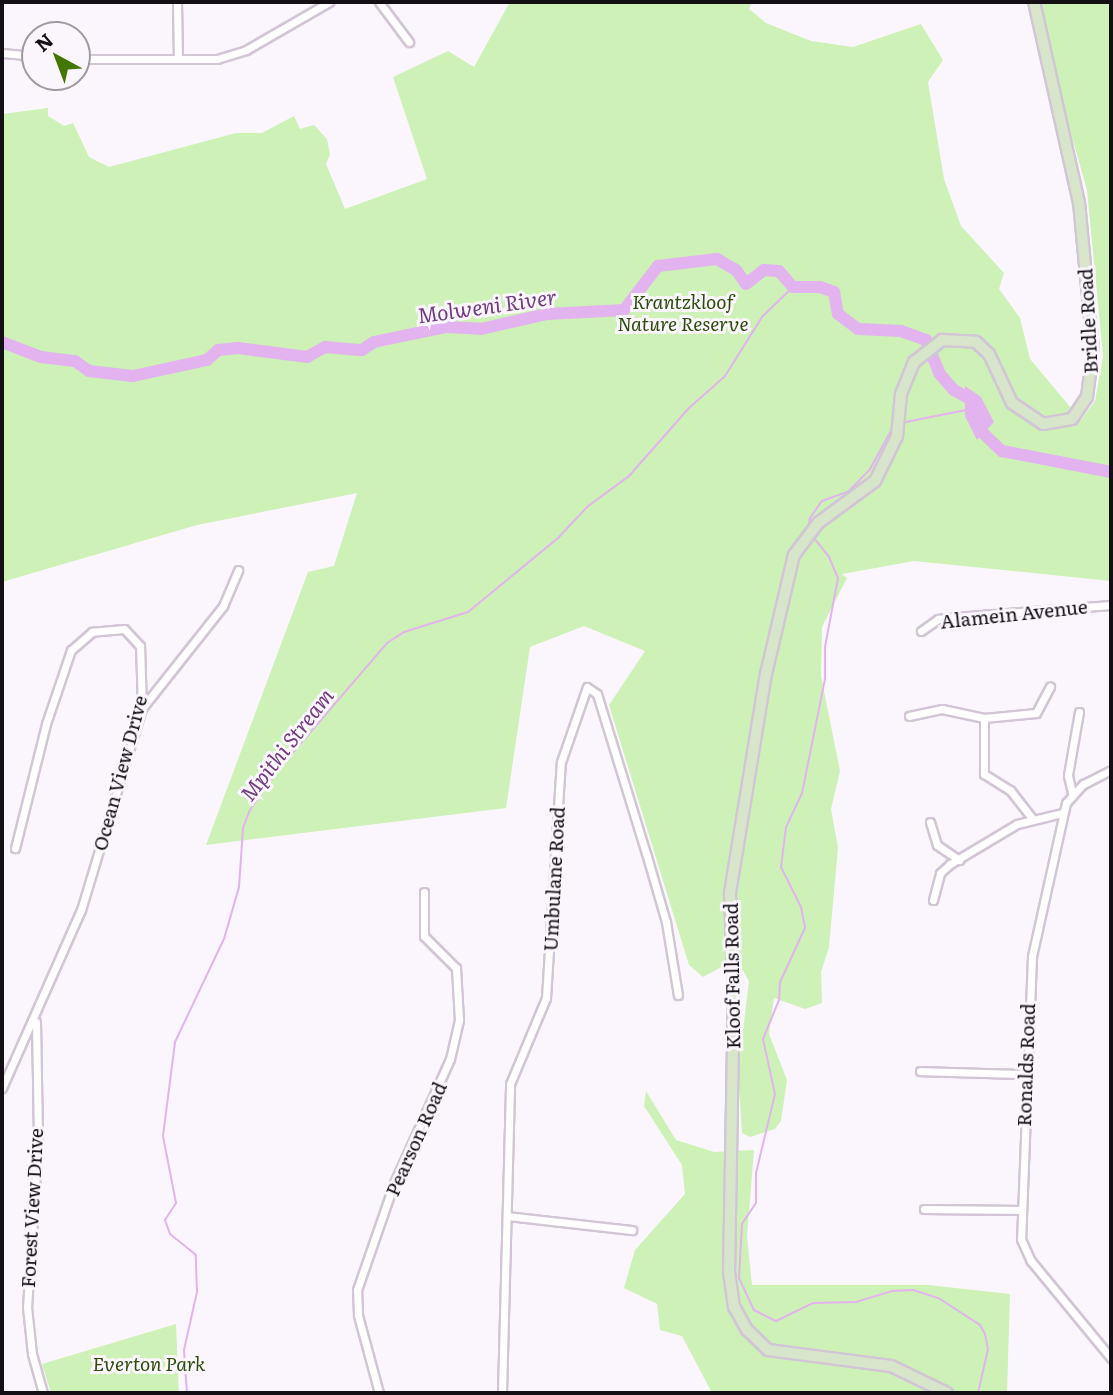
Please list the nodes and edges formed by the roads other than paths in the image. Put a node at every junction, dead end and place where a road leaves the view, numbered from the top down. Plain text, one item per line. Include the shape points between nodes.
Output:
1 (177, 2) edge
2 (329, 2) edge
3 (379, 2) edge
4 (1034, 2) edge
5 (409, 42) dead end
6 (2, 53) edge
7 (21, 55) edge
8 (178, 58) junction
9 (91, 59) edge
10 (909, 369) joint
11 (238, 570) dead end
12 (1111, 605) edge
13 (921, 631) dead end
14 (1050, 687) dead end
15 (142, 708) junction
16 (1079, 712) dead end
17 (909, 716) dead end
18 (984, 718) junction
19 (1111, 770) edge
20 (1072, 793) junction
21 (1062, 813) junction
22 (1032, 818) junction
23 (930, 822) dead end
24 (15, 848) dead end
25 (959, 860) junction
26 (424, 892) dead end
27 (933, 900) dead end
28 (678, 995) dead end
29 (36, 1020) junction
30 (920, 1070) dead end
31 (1024, 1074) junction
32 (2, 1088) edge
33 (924, 1209) dead end
34 (1022, 1210) junction
35 (508, 1216) junction
36 (632, 1230) dead end
37 (1111, 1358) edge
38 (44, 1393) edge
39 (379, 1393) edge
40 (502, 1393) edge
41 (947, 1393) edge

1 - 8 street
2 - 8 street via 247,50 217,59
3 - 5 street
4 - 10 main road, Bridle Road via 1079,203 1093,349 1084,404 1067,422 1036,422 1012,403 984,347 961,339 931,345
6 - 7 street
8 - 9 street
10 - 41 main road, Kloof Falls Road via 901,394 900,424 875,481 818,523 794,555 766,674 729,906 734,999 729,1273 739,1317 768,1350 891,1366 918,1375
11 - 15 street via 223,606 171,678
12 - 13 street, Alamein Avenue via 955,617 929,623
14 - 18 street via 1036,714
15 - 24 street, Ocean View Drive via 145,675 136,638 116,627 80,639 64,667 46,724
15 - 29 street, Ocean View Drive via 81,910
16 - 20 street via 1068,775
17 - 18 street via 942,709
18 - 22 street via 985,774 1010,790
19 - 20 street
20 - 21 street, Ronalds Road
21 - 22 street
21 - 31 street, Ronalds Road via 1028,985
22 - 25 street
23 - 25 street via 937,845
25 - 27 street via 940,873
26 - 39 street, Pearson Road via 424,936 456,968 459,1020 450,1059 394,1183 357,1290 358,1315
28 - 35 street, Umbulane Road via 666,922 646,853 597,694 587,687 561,762 546,998 510,1084
29 - 32 street, Ocean View Drive
29 - 38 street, Forest View Drive via 38,1142 27,1307 32,1354
30 - 31 street
31 - 34 street, Ronalds Road
33 - 34 street
34 - 37 street, Ronalds Road via 1024,1251
35 - 36 street
35 - 40 street, Umbulane Road

